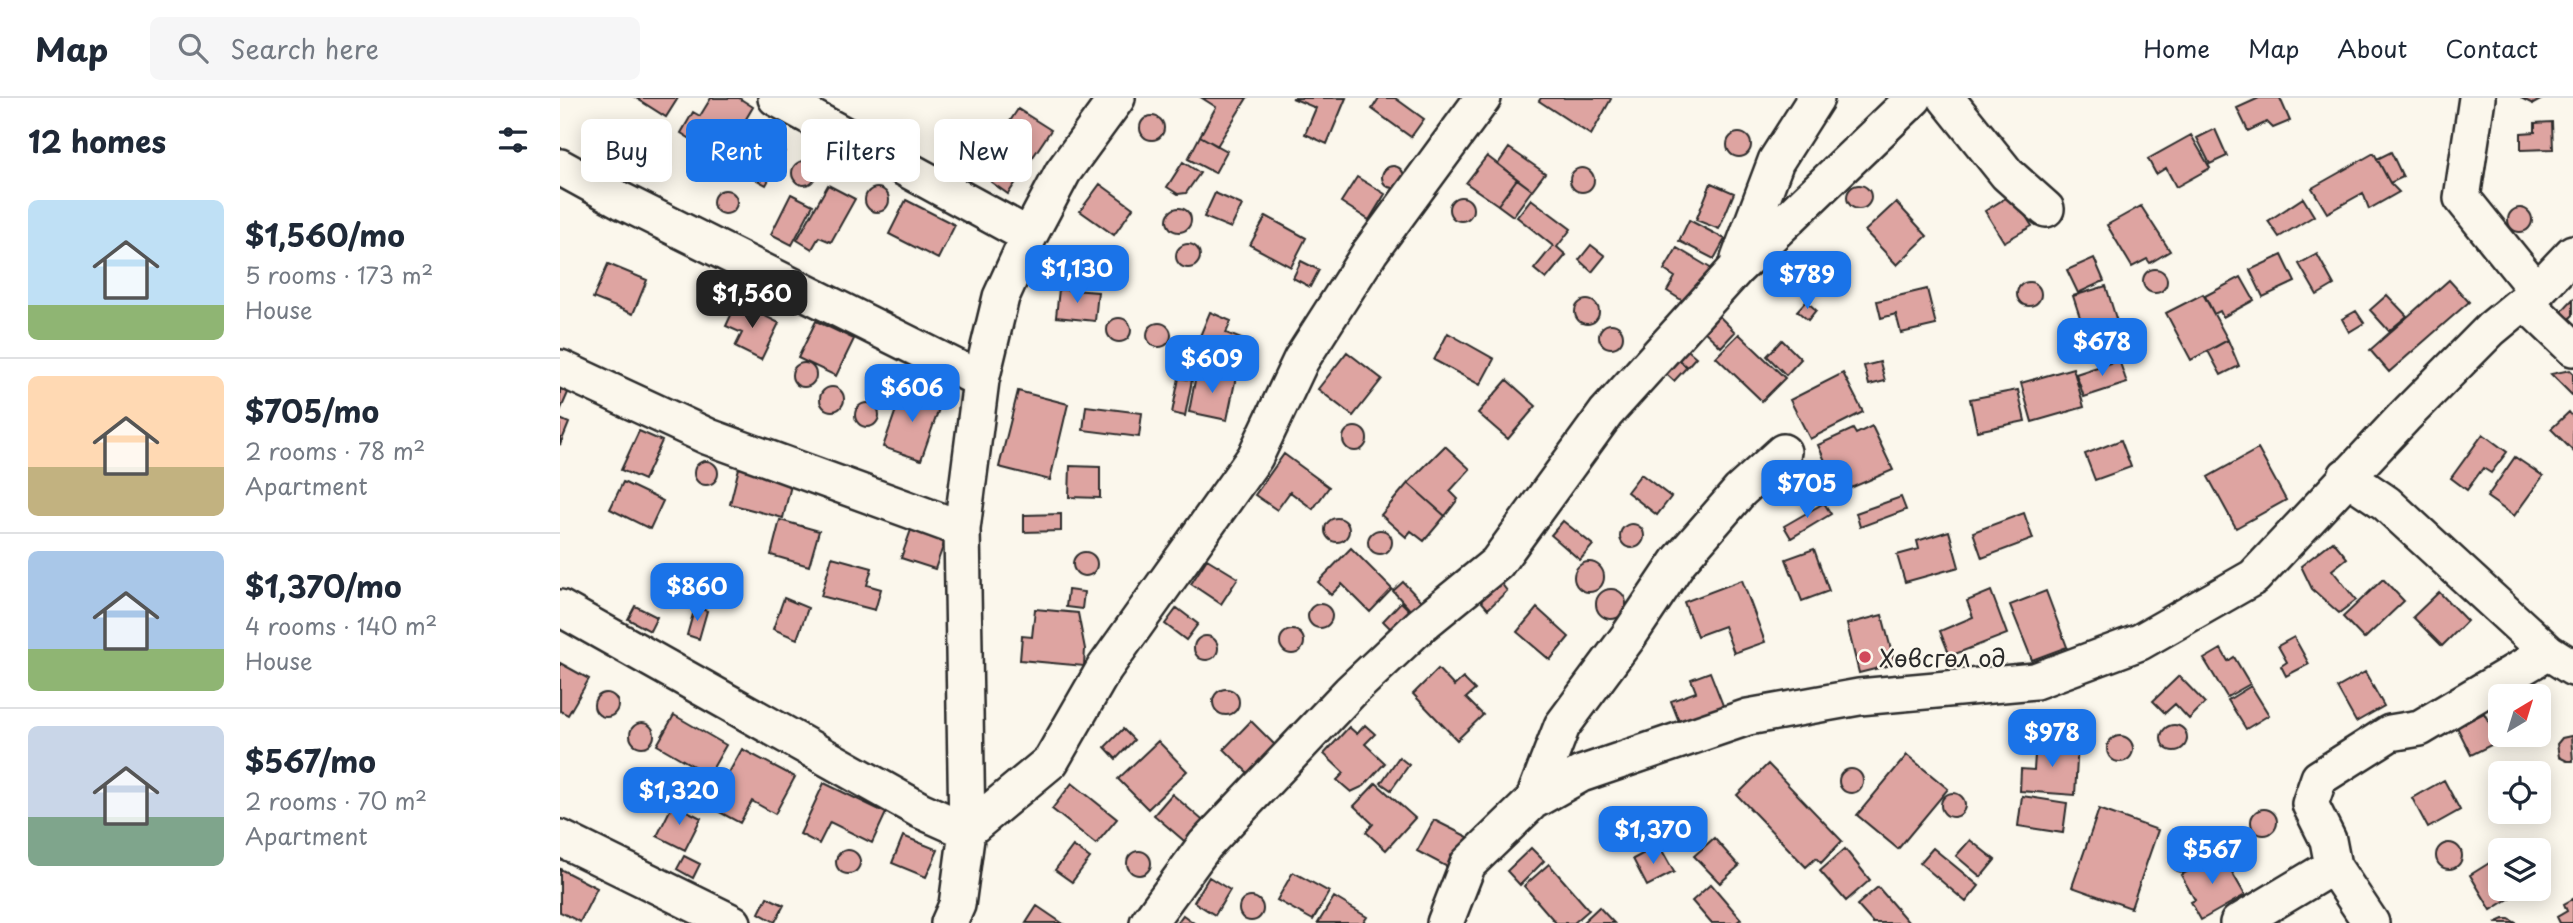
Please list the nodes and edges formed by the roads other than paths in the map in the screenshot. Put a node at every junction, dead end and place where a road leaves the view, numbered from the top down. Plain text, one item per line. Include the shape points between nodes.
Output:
1 (776, 98) edge
2 (1117, 98) edge
3 (1483, 98) edge
4 (1816, 98) edge
5 (1914, 98) edge
6 (1946, 98) edge
7 (2477, 98) edge
8 (560, 167) edge
9 (2046, 209) dead end
10 (1029, 236) junction
11 (2573, 253) edge
12 (1735, 269) junction
13 (2531, 296) junction
14 (2573, 348) edge
15 (560, 368) edge
16 (981, 380) junction
17 (1783, 452) dead end
18 (2346, 476) junction
19 (962, 529) junction
20 (560, 608) edge
21 (2560, 660) edge
22 (1533, 801) junction
23 (967, 831) junction
24 (560, 838) edge
25 (2333, 866) junction
26 (733, 923) edge
27 (949, 923) edge
28 (1148, 923) edge
29 (1445, 923) edge
30 (2238, 923) edge
31 (2371, 923) edge

1 - 10 street
2 - 10 street via 1063,172
3 - 23 street via 1370,252 1301,360 1255,457 1104,669 1051,761
4 - 12 street via 1776,161
5 - 12 street
6 - 9 street via 2007,174
7 - 13 street via 2462,198
8 - 16 street
10 - 16 street via 1001,296
11 - 13 street
12 - 28 street via 1606,413 1497,564 1421,625 1350,692 1205,845
13 - 14 street
13 - 18 street via 2491,329
15 - 19 street via 709,437
16 - 19 street
17 - 22 street via 1740,491 1679,561 1562,726
18 - 21 street via 2386,503
18 - 22 street via 2254,577 2140,642 2035,681 1859,697 1748,717 1581,774
19 - 23 street
20 - 23 street via 920,810
21 - 25 street via 2420,728 2390,733 2319,778 2310,804 2328,840
22 - 29 street via 1468,864
23 - 27 street via 957,905
24 - 26 street
25 - 30 street
25 - 31 street

